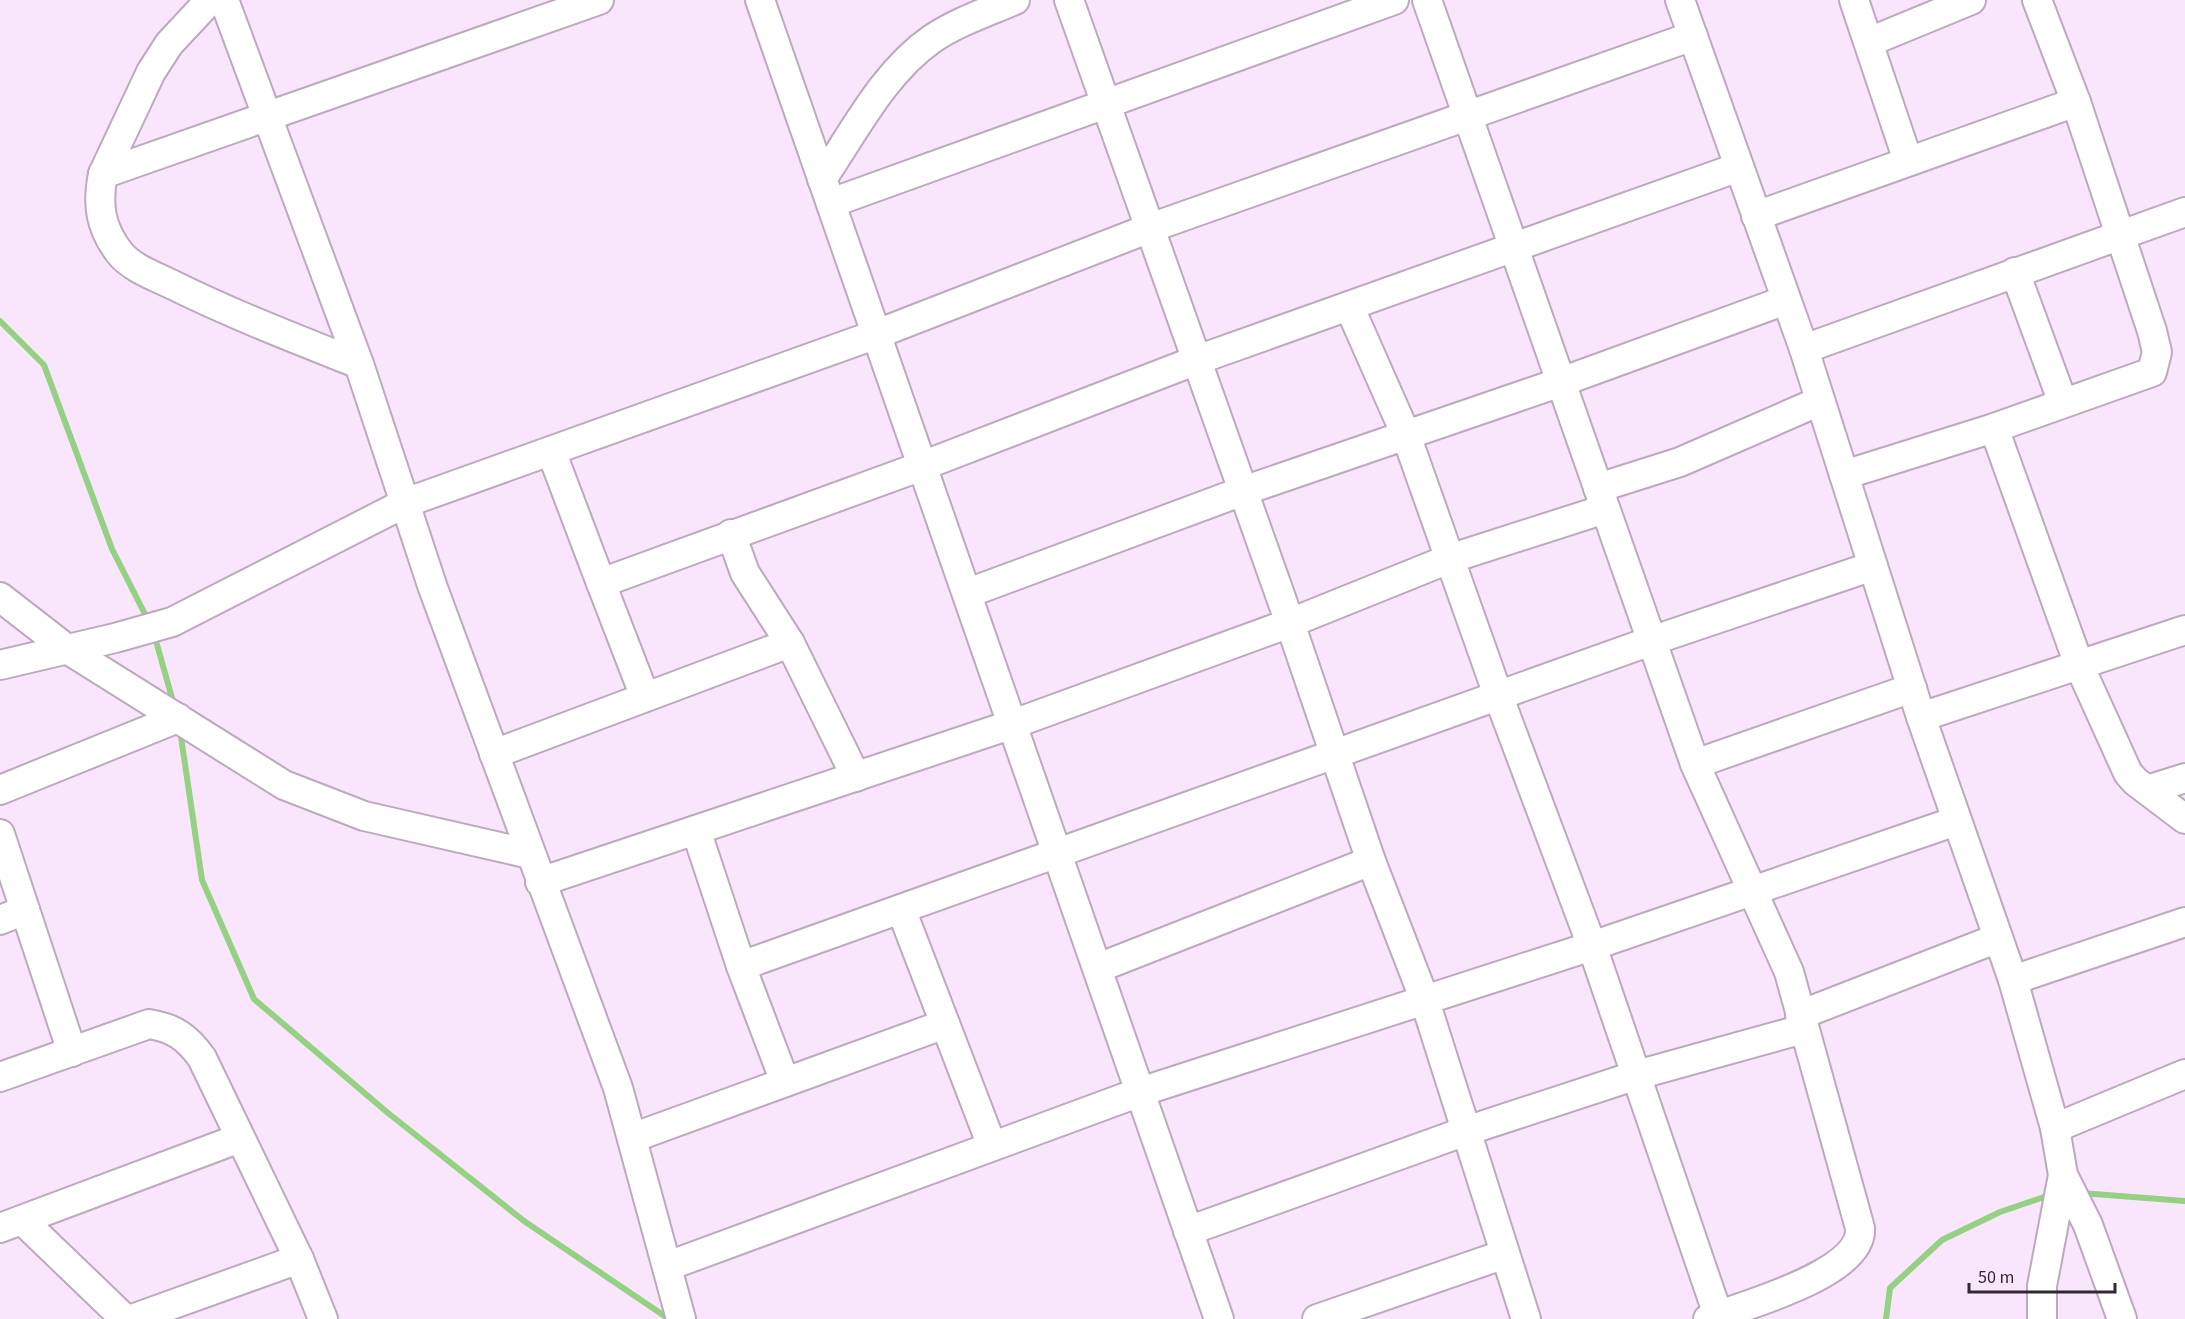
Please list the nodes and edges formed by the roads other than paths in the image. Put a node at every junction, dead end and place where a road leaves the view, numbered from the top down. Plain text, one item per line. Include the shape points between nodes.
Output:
1 (210, 0) edge
2 (224, 0) edge
3 (760, 0) edge
4 (1015, 0) edge
5 (1069, 0) edge
6 (1394, 0) edge
7 (1427, 0) edge
8 (1680, 0) edge
9 (1854, 0) edge
10 (1971, 0) edge
11 (2037, 0) edge
12 (593, 1) edge
13 (1693, 36) junction
14 (1869, 42) junction
15 (2076, 102) junction
16 (1106, 103) junction
17 (1467, 116) junction
18 (266, 117) junction
19 (1908, 160) junction
20 (1739, 167) junction
21 (103, 174) junction
22 (826, 191) junction
23 (2185, 212) edge
24 (1756, 216) junction
25 (1150, 228) junction
26 (2122, 234) junction
27 (1514, 248) junction
28 (2015, 272) junction
29 (1786, 300) junction
30 (1349, 306) junction
31 (876, 334) junction
32 (1804, 349) junction
33 (1197, 360) junction
34 (359, 363) junction
35 (1561, 382) junction
36 (1820, 401) junction
37 (2063, 403) junction
38 (1994, 428) junction
39 (1406, 435) junction
40 (551, 451) junction
41 (922, 466) junction
42 (1844, 475) junction
43 (1243, 491) junction
44 (1601, 498) junction
45 (405, 503) junction
46 (731, 534) junction
47 (1449, 559) junction
48 (1873, 566) junction
49 (601, 583) junction
50 (968, 593) junction
51 (0, 597) edge
52 (1290, 623) junction
53 (2185, 630) edge
54 (1651, 641) junction
55 (790, 643) junction
56 (67, 649) junction
57 (0, 665) edge
58 (2079, 665) junction
59 (1912, 688) junction
60 (1498, 695) junction
61 (645, 697) junction
62 (1921, 717) junction
63 (178, 718) junction
64 (1013, 724) junction
65 (1335, 753) junction
66 (494, 754) junction
67 (1695, 764) junction
68 (856, 777) junction
69 (2185, 778) edge
70 (0, 790) edge
71 (2147, 790) junction
72 (2185, 819) edge
73 (1956, 821) junction
74 (696, 830) junction
75 (0, 834) edge
76 (1058, 852) junction
77 (530, 854) junction
78 (1371, 861) junction
79 (540, 882) junction
80 (1749, 890) junction
81 (901, 909) junction
82 (12, 915) edge
83 (2185, 922) edge
84 (1998, 938) junction
85 (1592, 946) junction
86 (741, 966) junction
87 (1098, 968) junction
88 (2013, 980) junction
89 (1424, 998) junction
90 (1802, 1022) junction
91 (945, 1024) junction
92 (72, 1052) junction
93 (2185, 1074) edge
94 (1636, 1075) junction
95 (0, 1077) edge
96 (785, 1082) junction
97 (1140, 1092) junction
98 (2055, 1128) junction
99 (1466, 1131) junction
100 (240, 1138) junction
101 (632, 1138) junction
102 (992, 1146) junction
103 (2063, 1175) junction
104 (11, 1224) edge
105 (1188, 1232) junction
106 (1505, 1254) junction
107 (299, 1259) junction
108 (668, 1266) junction
109 (147, 1316) edge
110 (1713, 1317) edge
111 (125, 1319) edge
112 (322, 1319) edge
113 (681, 1319) edge
114 (1219, 1319) edge
115 (1317, 1319) edge
116 (1526, 1319) edge
117 (2042, 1319) edge
118 (2122, 1319) edge

1 - 21 street via 169,44 151,72
2 - 18 street
3 - 22 street
4 - 22 street via 950,29 913,55 886,85
5 - 16 street
6 - 16 street
7 - 17 street
8 - 13 street
9 - 14 street
10 - 14 street
11 - 15 street
12 - 18 street
13 - 17 street
13 - 20 street
14 - 19 street
15 - 19 street
15 - 26 street
16 - 22 street
16 - 25 street
17 - 25 street
17 - 27 street
18 - 21 street
18 - 34 street
19 - 24 street
20 - 24 street
20 - 27 street
21 - 34 street via 98,198 106,231 120,254 135,266 222,309
22 - 31 street
23 - 26 street
24 - 29 street
25 - 31 street
25 - 33 street
26 - 28 street
26 - 37 street via 2157,352 2152,372
27 - 30 street
27 - 35 street
28 - 32 street
28 - 37 street
29 - 32 street
29 - 35 street
30 - 33 street
30 - 39 street
31 - 40 street
31 - 41 street
32 - 36 street
33 - 41 street
33 - 43 street
34 - 45 street
35 - 39 street
35 - 44 street
36 - 42 street
36 - 44 street
37 - 38 street
38 - 42 street
38 - 58 street
39 - 43 street
39 - 47 street
40 - 45 street
40 - 49 street
41 - 46 street
41 - 50 street
42 - 48 street
43 - 50 street
43 - 52 street
44 - 47 street
44 - 54 street
45 - 56 street via 172,622
45 - 66 street
46 - 49 street
46 - 55 street via 745,573
47 - 52 street
47 - 60 street
48 - 54 street
48 - 59 street
49 - 61 street
50 - 64 street
51 - 56 street
52 - 64 street
52 - 65 street
53 - 58 street
54 - 60 street
54 - 67 street
55 - 61 street
55 - 68 street
56 - 57 street
56 - 63 street
58 - 62 street
58 - 71 street via 2128,773
59 - 62 street
59 - 67 street
60 - 65 street
60 - 85 street
61 - 66 street
62 - 73 street
63 - 70 street
63 - 77 street via 284,785 326,802 364,816
64 - 68 street
64 - 76 street
65 - 76 street
65 - 78 street
66 - 77 street
67 - 80 street
68 - 74 street
69 - 71 street
71 - 72 street
73 - 80 street
73 - 84 street
74 - 79 street
74 - 86 street
75 - 82 street
76 - 81 street
76 - 87 street
77 - 79 street
78 - 87 street
78 - 89 street
79 - 101 street via 618,1088
80 - 85 street
80 - 90 street via 1788,972
81 - 86 street
81 - 91 street
82 - 92 street
83 - 88 street
84 - 88 street
84 - 90 street
85 - 89 street
85 - 94 street
86 - 96 street
87 - 97 street
88 - 98 street
89 - 97 street
89 - 99 street
90 - 94 street
90 - 110 street via 1861,1237 1851,1252 1817,1277
91 - 96 street
91 - 102 street
92 - 95 street
92 - 100 street via 149,1024 181,1033 202,1058
93 - 98 street
94 - 99 street
94 - 110 street
96 - 101 street
97 - 102 street
97 - 105 street
98 - 103 street
99 - 105 street
99 - 106 street
100 - 104 street
100 - 107 street
101 - 108 street
102 - 108 street
103 - 117 street via 2042,1286
103 - 118 street via 2088,1225
104 - 111 street
105 - 114 street
106 - 115 street
106 - 116 street
107 - 109 street
107 - 112 street
108 - 113 street

